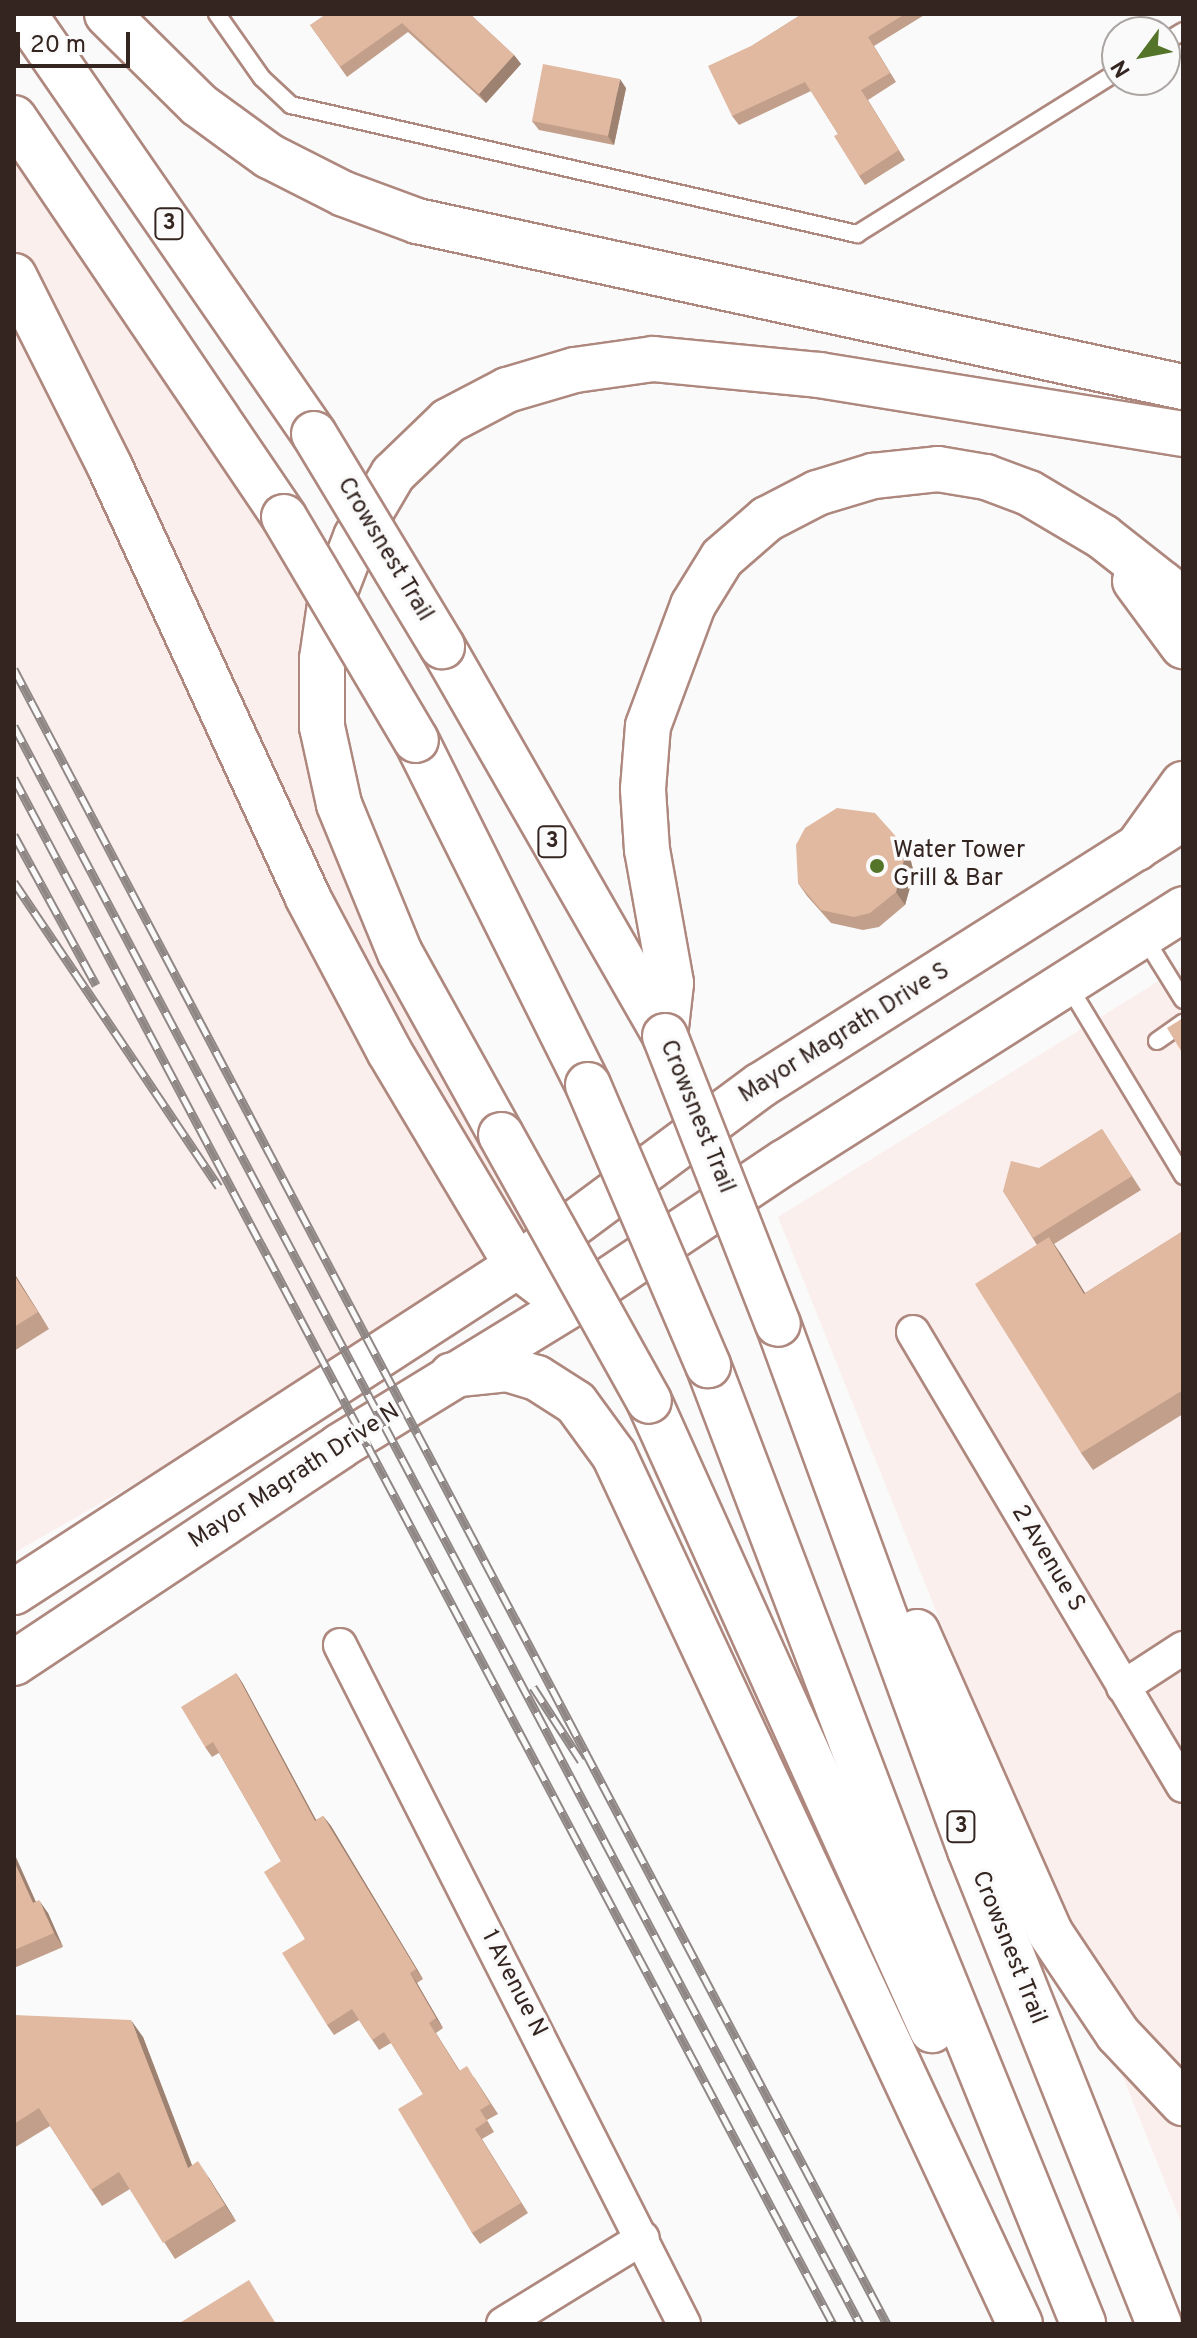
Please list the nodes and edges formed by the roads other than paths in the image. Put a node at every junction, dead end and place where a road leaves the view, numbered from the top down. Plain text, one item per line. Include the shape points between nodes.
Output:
1 (24, 14) edge
2 (107, 14) edge
3 (217, 14) edge
4 (1101, 82) edge
5 (14, 118) edge
6 (14, 276) edge
7 (1183, 387) edge
8 (1183, 434) edge
9 (1103, 537) junction
10 (1183, 600) edge
11 (1183, 646) edge
12 (1183, 784) edge
13 (1183, 818) edge
14 (1137, 848) junction
15 (1183, 909) edge
16 (1143, 934) junction
17 (1066, 983) junction
18 (1183, 1000) edge
19 (1183, 1023) edge
20 (665, 1036) junction
21 (1157, 1041) dead end
22 (1183, 1176) edge
23 (517, 1266) junction
24 (580, 1299) junction
25 (913, 1332) dead end
26 (452, 1375) junction
27 (797, 1375) junction
28 (14, 1592) edge
29 (340, 1645) dead end
30 (1183, 1648) edge
31 (14, 1663) edge
32 (1123, 1687) junction
33 (1183, 1786) edge
34 (1183, 2103) edge
35 (643, 2238) junction
36 (503, 2324) edge
37 (684, 2324) edge
38 (1020, 2324) edge
39 (1073, 2324) edge
40 (1083, 2324) edge
41 (1159, 2324) edge

1 - 20 main road, Crowsnest Trail / 3, bridge via 314,434
2 - 7 main road via 199,105 269,156 344,194 417,221
3 - 4 lane via 262,78 291,105 857,234
5 - 40 main road, bridge via 284,517 416,740 588,1085 708,1365 912,1902
6 - 23 main road via 110,467 307,896 389,1051
8 - 39 main road, bridge via 819,375 653,359 575,370 507,390 448,421 393,474 356,537 330,604 322,659 322,727 339,804 400,953 649,1401 950,2070
9 - 10 main road
9 - 11 main road
9 - 20 main road via 1029,493 986,477 938,469 873,476 817,493 767,519 722,558 671,655 648,726 647,850 671,983
12 - 14 main road
13 - 14 main road, Mayor Magrath Drive S
14 - 23 main road, Mayor Magrath Drive S via 761,1085
15 - 16 main road
16 - 17 main road
16 - 18 lane
17 - 22 lane
17 - 24 main road
19 - 21 lane
20 - 27 main road, Crowsnest Trail / 3, bridge
23 - 24 main road via 546,1288
23 - 28 main road
24 - 26 main road, Mayor Magrath Drive N
25 - 32 street, 2 Avenue S
26 - 31 main road, Mayor Magrath Drive N
26 - 38 main road via 507,1369 537,1378 576,1403 614,1455
27 - 34 main road via 959,1720 1051,1934 1118,2034
27 - 41 main road, Crowsnest Trail / 3 via 970,1850
29 - 35 street, 1 Avenue N
30 - 32 street
32 - 33 street, 2 Avenue S
35 - 36 street
35 - 37 street, 1 Avenue N

